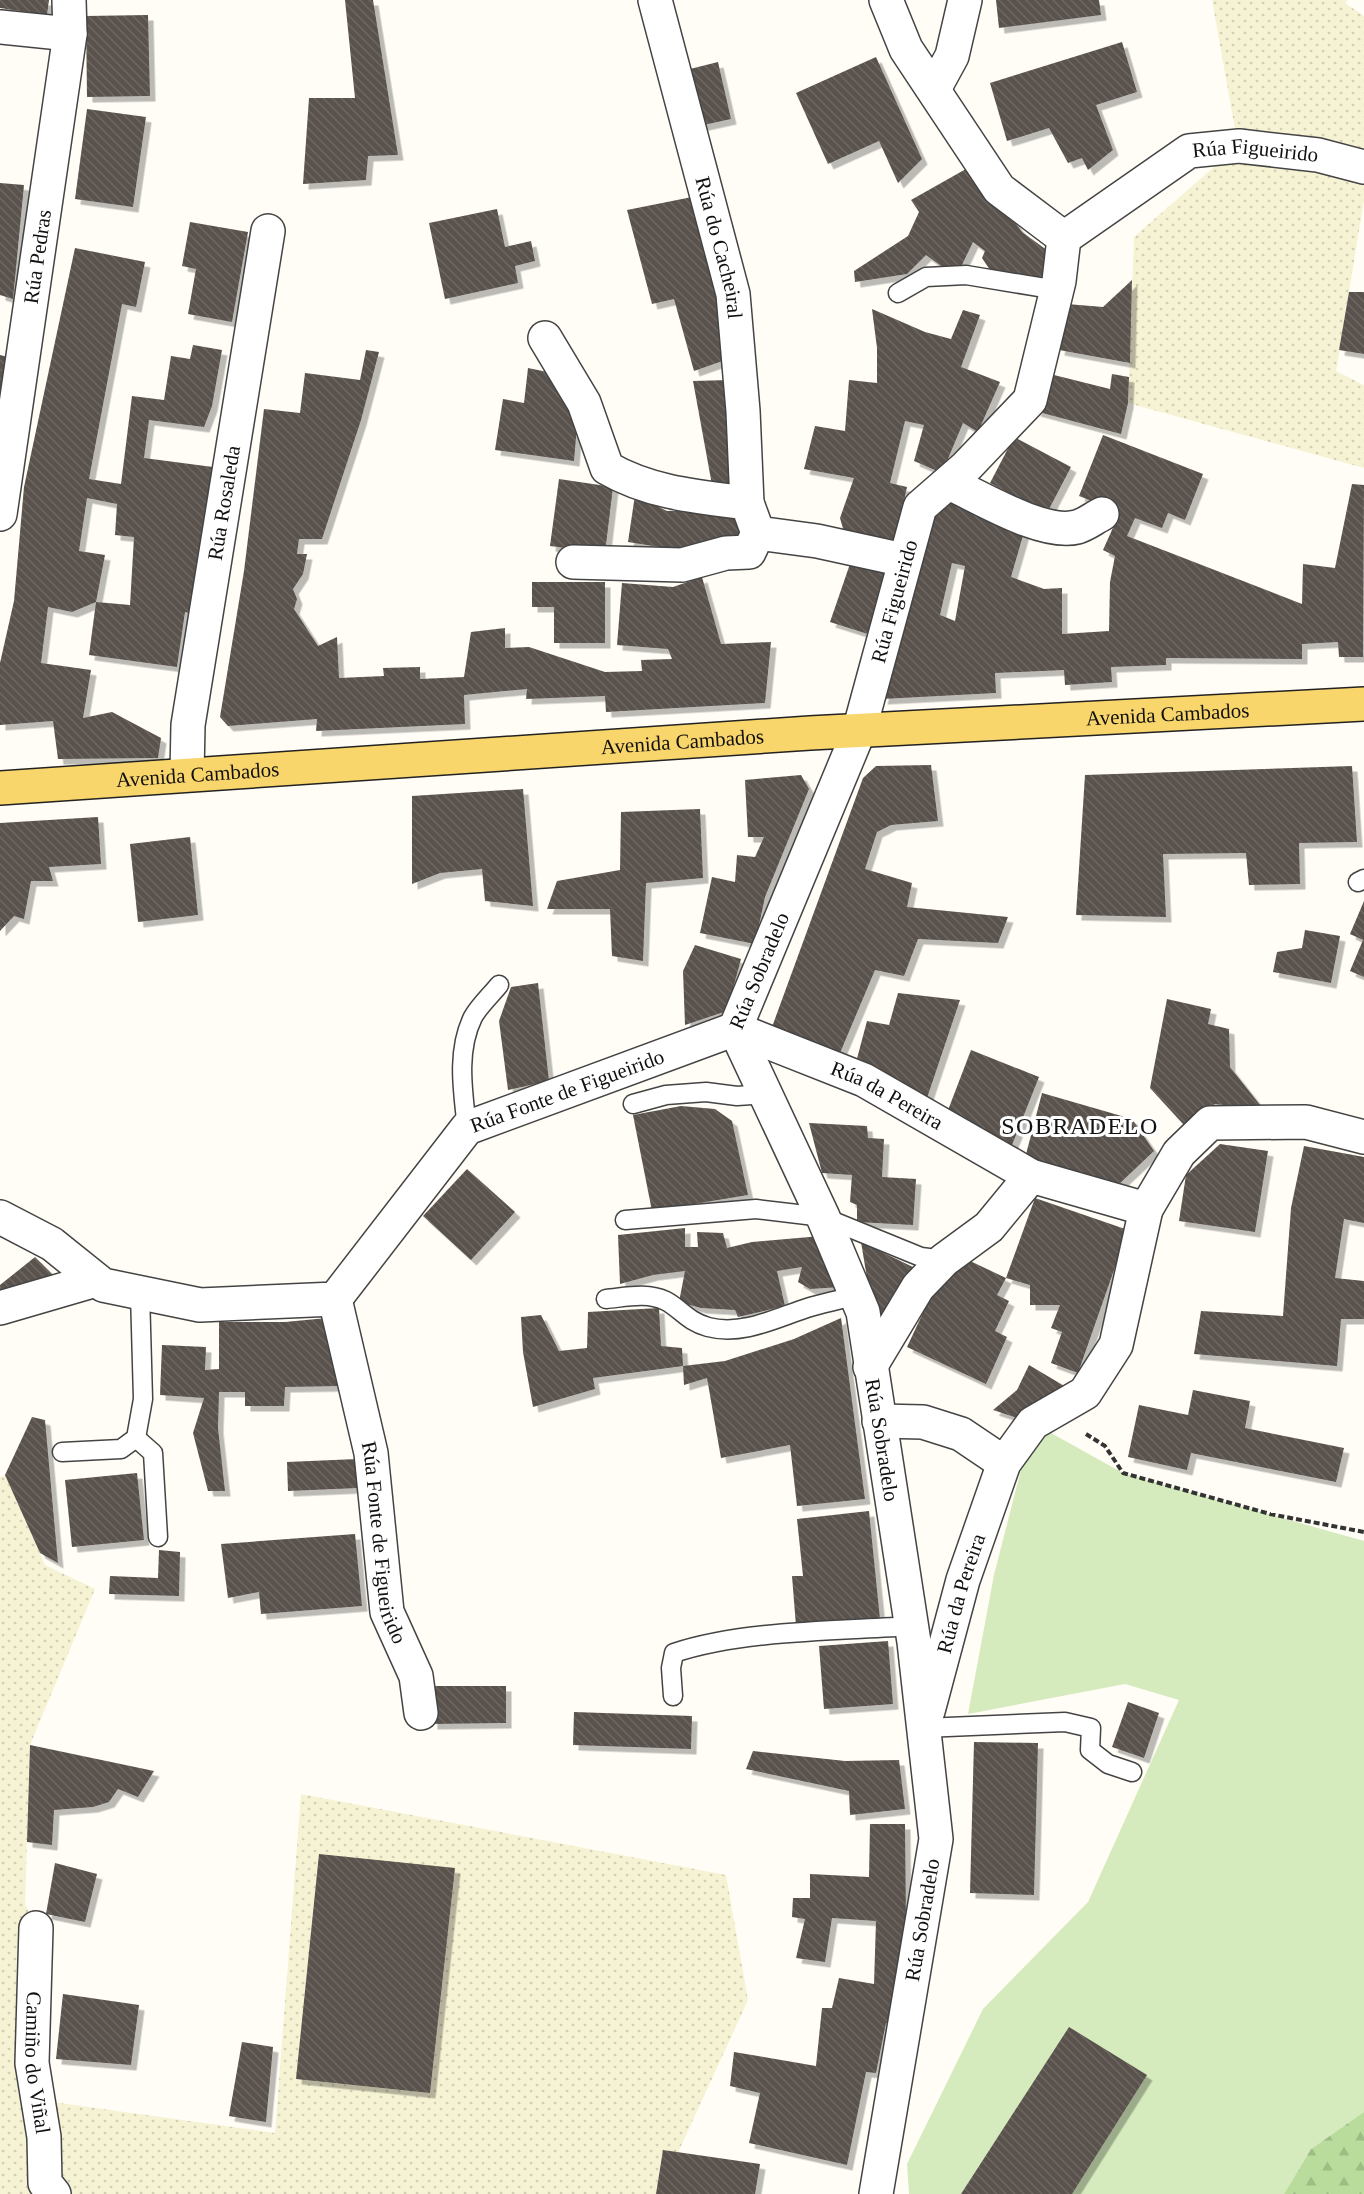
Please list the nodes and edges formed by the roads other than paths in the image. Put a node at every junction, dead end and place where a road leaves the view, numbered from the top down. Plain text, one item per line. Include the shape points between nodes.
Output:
1 (69, 0) edge
2 (655, 0) edge
3 (886, 0) edge
4 (965, 0) edge
5 (0, 27) edge
6 (70, 34) junction
7 (934, 89) junction
8 (1364, 167) edge
9 (268, 231) dead end
10 (1064, 238) junction
11 (1057, 290) junction
12 (898, 293) dead end
13 (544, 338) dead end
14 (949, 483) junction
15 (0, 514) edge
16 (1102, 514) dead end
17 (752, 518) junction
18 (904, 560) junction
19 (573, 562) dead end
20 (1364, 702) edge
21 (859, 731) junction
22 (187, 774) junction
23 (0, 788) edge
24 (499, 985) dead end
25 (735, 1029) junction
26 (766, 1095) junction
27 (633, 1104) dead end
28 (467, 1128) junction
29 (1364, 1137) edge
30 (1031, 1176) junction
31 (1146, 1209) junction
32 (0, 1217) edge
33 (823, 1217) junction
34 (625, 1220) dead end
35 (944, 1260) junction
36 (96, 1280) junction
37 (140, 1293) junction
38 (856, 1295) junction
39 (335, 1299) junction
40 (606, 1299) dead end
41 (0, 1308) edge
42 (870, 1367) junction
43 (879, 1421) junction
44 (136, 1438) junction
45 (62, 1452) dead end
46 (1004, 1463) junction
47 (158, 1537) dead end
48 (911, 1626) junction
49 (672, 1696) dead end
50 (421, 1713) dead end
51 (924, 1728) junction
52 (1132, 1772) dead end
53 (36, 1928) dead end
54 (54, 2194) edge
55 (876, 2194) edge

1 - 6 street, Rúa Pedras
2 - 17 street, Rúa do Cacheiral via 733,294
3 - 7 street via 906,49
4 - 7 street via 952,56
5 - 6 street
6 - 15 street, Rúa Pedras
7 - 10 street via 999,189
8 - 10 street, Rúa Figueirido via 1318,155 1239,146 1189,151
9 - 22 street, Rúa Rosaleda via 188,725
10 - 11 street, Rúa Figueirido
11 - 12 lane via 966,275 926,277
11 - 14 street, Rúa Figueirido via 1030,400
13 - 17 street via 584,403 607,468 631,482
14 - 16 street via 1054,528 1077,527
14 - 18 street, Rúa Figueirido via 920,507
17 - 18 street via 818,541
17 - 19 street via 749,552 726,553 682,565
18 - 21 street, Rúa Figueirido
20 - 21 main road, Avenida Cambados
21 - 22 main road, Avenida Cambados
21 - 25 street, Rúa Sobradelo
22 - 23 main road, Avenida Cambados
24 - 28 lane via 473,1016 464,1046
25 - 26 street, Rúa Sobradelo
25 - 28 street, Rúa Fonte de Figueirido
25 - 30 street, Rúa da Pereira via 864,1080
26 - 27 lane via 706,1092 666,1095
26 - 33 street, Rúa Sobradelo
28 - 39 street, Rúa Fonte de Figueirido
29 - 31 street, Rúa da Pereira via 1306,1122 1210,1123 1179,1152
30 - 31 street, Rúa da Pereira
30 - 35 street via 989,1227
31 - 46 street, Rúa da Pereira via 1116,1345 1085,1393 1033,1424
32 - 36 street via 52,1244
33 - 34 lane via 756,1209
33 - 35 lane via 921,1257
33 - 38 street, Rúa Sobradelo
35 - 42 street via 918,1287
36 - 37 street
36 - 41 street
37 - 39 street via 200,1305
37 - 44 lane via 143,1399
38 - 40 lane via 744,1328 710,1328 684,1317 667,1301 647,1295
38 - 42 street, Rúa Sobradelo via 864,1312
39 - 50 street, Rúa Fonte de Figueirido via 371,1453 387,1612 416,1676
42 - 43 street, Rúa Sobradelo
43 - 46 street via 923,1422 961,1434
43 - 48 street, Rúa Sobradelo
44 - 45 lane via 121,1449
44 - 47 lane via 153,1453
46 - 51 street, Rúa da Pereira via 963,1580
48 - 49 lane via 699,1644 674,1653
48 - 51 street, Rúa Sobradelo
51 - 52 lane via 1065,1722 1091,1728 1090,1750 1108,1764
51 - 55 street, Rúa Sobradelo via 936,1839
53 - 54 street, Camiño do Viñal via 32,2063 44,2137 45,2183

